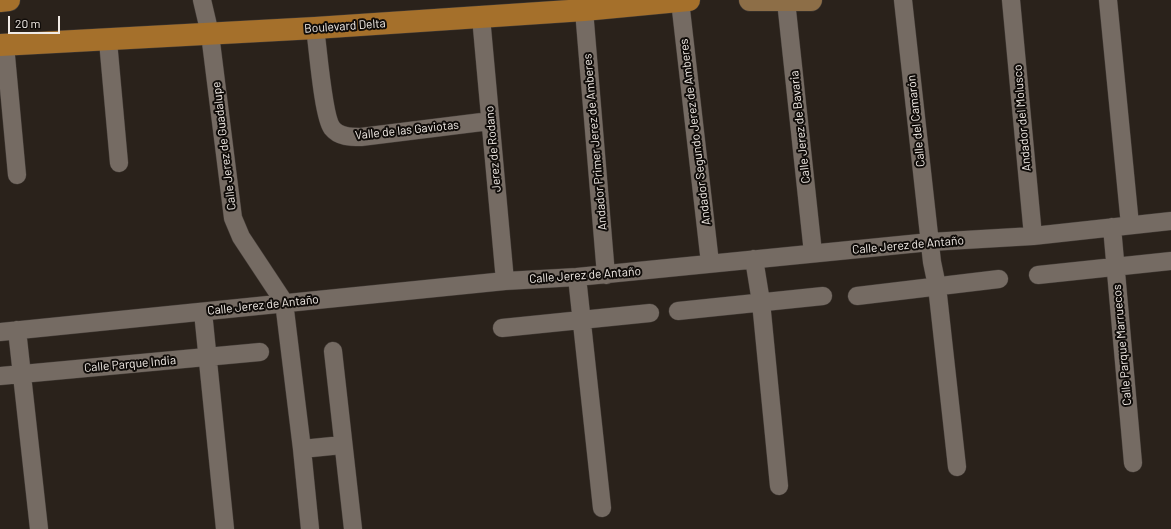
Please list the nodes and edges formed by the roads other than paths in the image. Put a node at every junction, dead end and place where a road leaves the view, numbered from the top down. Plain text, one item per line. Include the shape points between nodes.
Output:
1 (9, 0) edge
2 (202, 0) edge
3 (750, 0) edge
4 (811, 0) edge
5 (903, 0) edge
6 (1011, 0) edge
7 (1108, 0) edge
8 (0, 1) edge
9 (684, 1) edge
10 (786, 1) junction
11 (584, 10) junction
12 (481, 17) junction
13 (315, 28) junction
14 (210, 34) junction
15 (108, 41) junction
16 (3, 45) edge
17 (490, 121) junction
18 (119, 163) dead end
19 (17, 175) dead end
20 (1171, 221) edge
21 (1130, 225) junction
22 (1112, 227) junction
23 (1033, 236) junction
24 (930, 242) junction
25 (813, 253) junction
26 (754, 259) junction
27 (1171, 261) edge
28 (710, 263) junction
29 (1116, 266) junction
30 (606, 274) junction
31 (1038, 275) dead end
32 (577, 277) junction
33 (999, 279) dead end
34 (505, 281) junction
35 (937, 286) junction
36 (823, 296) dead end
37 (857, 296) dead end
38 (284, 302) junction
39 (761, 302) junction
40 (678, 311) dead end
41 (203, 312) junction
42 (650, 313) dead end
43 (581, 320) junction
44 (502, 328) dead end
45 (9, 331) edge
46 (333, 351) dead end
47 (260, 352) dead end
48 (207, 357) junction
49 (22, 374) junction
50 (0, 376) edge
51 (342, 445) junction
52 (302, 449) junction
53 (1133, 463) dead end
54 (957, 467) dead end
55 (779, 486) dead end
56 (602, 508) dead end
57 (39, 529) edge
58 (226, 529) edge
59 (310, 529) edge
60 (353, 529) edge

1 - 8 main road
2 - 14 street, Calle Jerez de Guadalupe
3 - 10 main road
4 - 10 main road
5 - 24 street, Calle del Camarón
6 - 23 street, Andador del Molusco
7 - 21 street
9 - 11 main road, Boulevard Delta
9 - 28 street, Andador Segundo Jerez de Amberes
10 - 25 street, Calle Jerez de Bavaria
11 - 12 main road, Boulevard Delta
11 - 30 street, Andador Primer Jerez de Amberes
12 - 13 main road, Boulevard Delta
12 - 17 street, Jerez de Rodano
13 - 14 main road, Boulevard Delta
13 - 17 street, Valle de las Gaviotas via 326,114 333,129 340,134 361,137
14 - 15 main road, Boulevard Delta
14 - 38 street, Calle Jerez de Guadalupe via 233,218 241,237
15 - 16 main road, Boulevard Delta
15 - 18 street
16 - 19 street
17 - 34 street, Jerez de Rodano
20 - 21 street, Calle Jerez de Antaño
21 - 22 street, Calle Jerez de Antaño
22 - 23 street, Calle Jerez de Antaño
22 - 29 street, Calle Parque Marruecos
23 - 24 street, Calle Jerez de Antaño
24 - 25 street, Calle Jerez de Antaño
24 - 35 street, Calle del Camarón
25 - 26 street, Calle Jerez de Antaño
26 - 28 street, Calle Jerez de Antaño
26 - 39 street
27 - 29 street
28 - 30 street, Calle Jerez de Antaño
29 - 31 street
29 - 53 street, Calle Parque Marruecos
30 - 32 street, Calle Jerez de Antaño
32 - 34 street, Calle Jerez de Antaño
32 - 43 street
33 - 35 street
34 - 38 street, Calle Jerez de Antaño
35 - 37 street
35 - 54 street, Calle del Camarón
36 - 39 street
38 - 41 street, Calle Jerez de Antaño
38 - 52 street
39 - 40 street
39 - 55 street
41 - 45 street, Calle Jerez de Antaño
41 - 48 street
42 - 43 street
43 - 44 street
43 - 56 street
45 - 49 street
46 - 51 street
47 - 48 street, Calle Parque India
48 - 49 street, Calle Parque India
48 - 58 street
49 - 50 street, Calle Parque India
49 - 57 street
51 - 52 street
51 - 60 street
52 - 59 street

